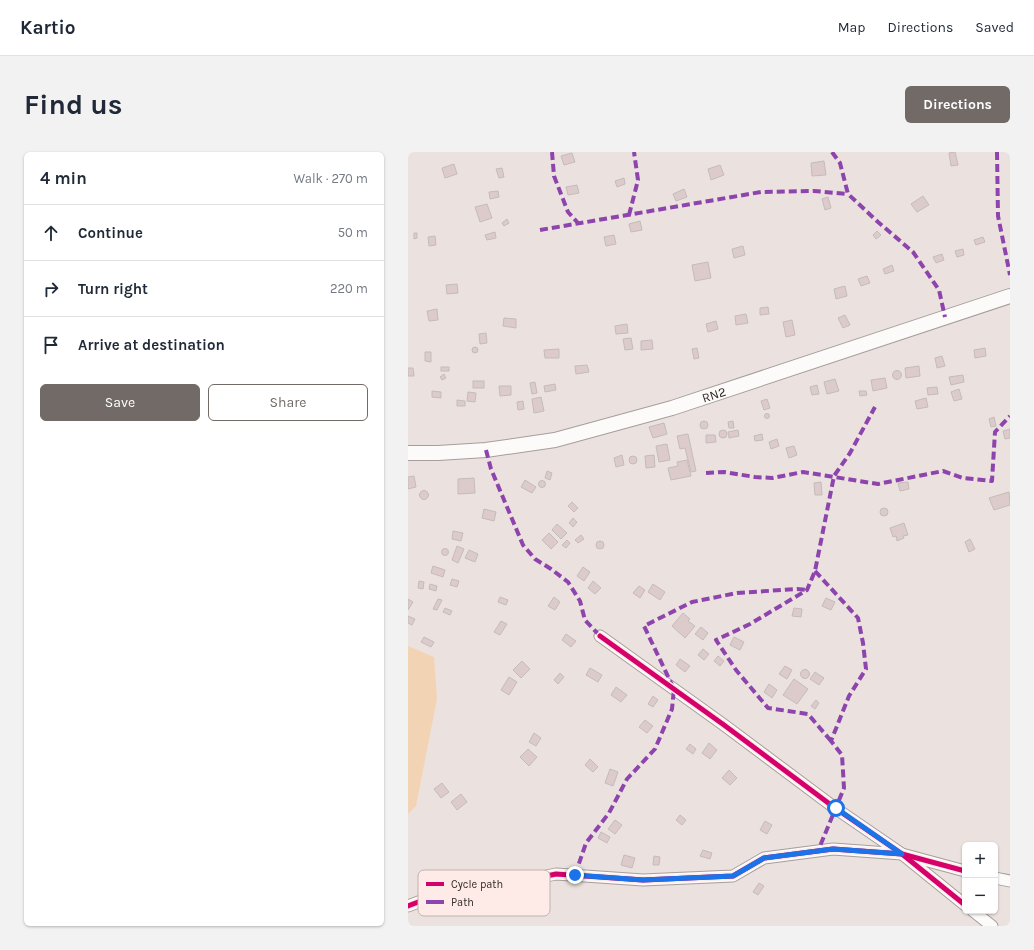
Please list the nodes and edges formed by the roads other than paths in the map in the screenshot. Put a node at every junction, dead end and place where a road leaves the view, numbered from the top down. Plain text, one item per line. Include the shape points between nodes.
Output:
1 (1010, 296) edge
2 (408, 453) edge
3 (600, 636) dead end
4 (902, 854) junction
5 (962, 871) edge
6 (550, 875) edge
7 (998, 878) edge
8 (1010, 880) edge
9 (418, 902) edge
10 (962, 903) edge
11 (408, 906) edge
12 (977, 914) edge
13 (992, 926) edge

1 - 2 main road, RN2 via 672,408 555,440 486,450
3 - 4 street
4 - 5 street
4 - 6 street via 833,849 764,858 733,876 643,880
4 - 10 street
7 - 8 street
9 - 11 street
12 - 13 street

